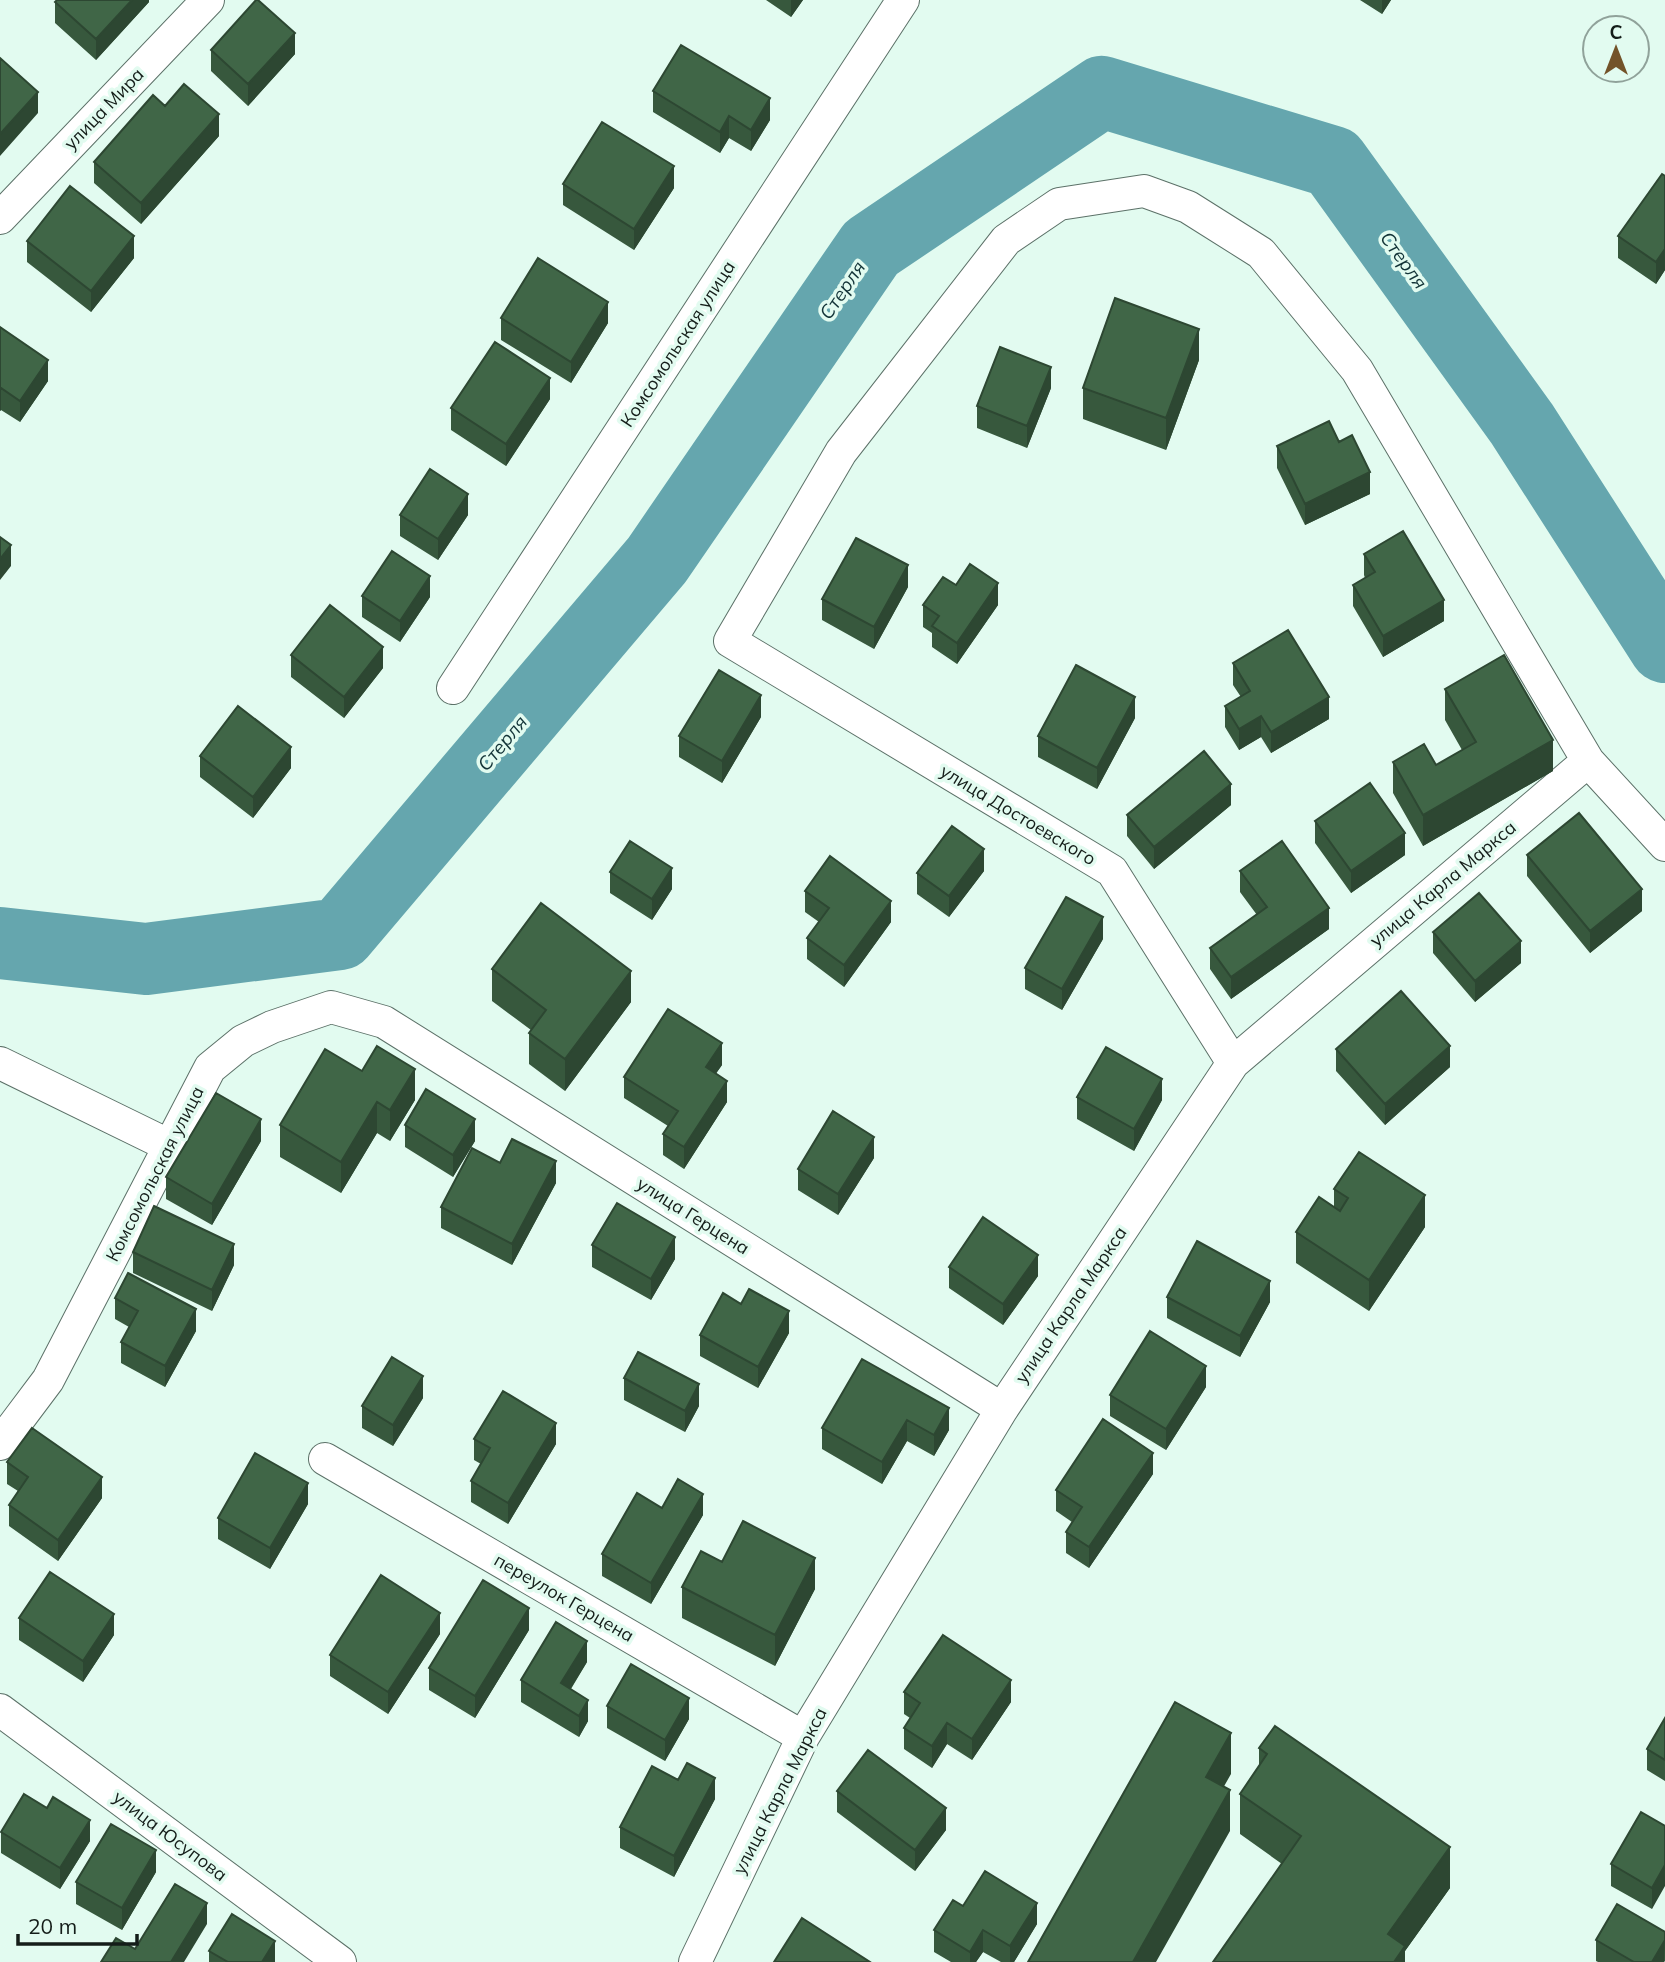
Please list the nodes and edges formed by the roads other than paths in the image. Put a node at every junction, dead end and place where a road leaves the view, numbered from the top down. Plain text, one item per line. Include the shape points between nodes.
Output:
1 (208, 0) edge
2 (903, 0) edge
3 (0, 218) edge
4 (453, 688) dead end
5 (1588, 761) junction
6 (1665, 845) edge
7 (384, 1022) joint
8 (0, 1063) edge
9 (1233, 1063) junction
10 (170, 1146) junction
11 (1002, 1409) junction
12 (0, 1444) edge
13 (325, 1459) dead end
14 (0, 1710) edge
15 (803, 1737) junction
16 (340, 1962) edge
17 (695, 1962) edge

1 - 3 street, улица Мира
2 - 4 street, Комсомольская улица
5 - 6 street
5 - 9 street, улица Карла Маркса
5 - 9 street, улица Достоевского via 1357,370 1261,253 1188,207 1144,191 1059,204 1006,240 841,452 730,641 1112,871
7 - 10 street, Комсомольская улица via 331,1007 243,1041 210,1068
7 - 11 street, улица Герцена
8 - 10 street
9 - 11 street, улица Карла Маркса
10 - 12 street, Комсомольская улица via 48,1380
11 - 15 street, улица Карла Маркса
13 - 15 street, переулок Герцена
14 - 16 street, улица Юсупова
15 - 17 street, улица Карла Маркса

